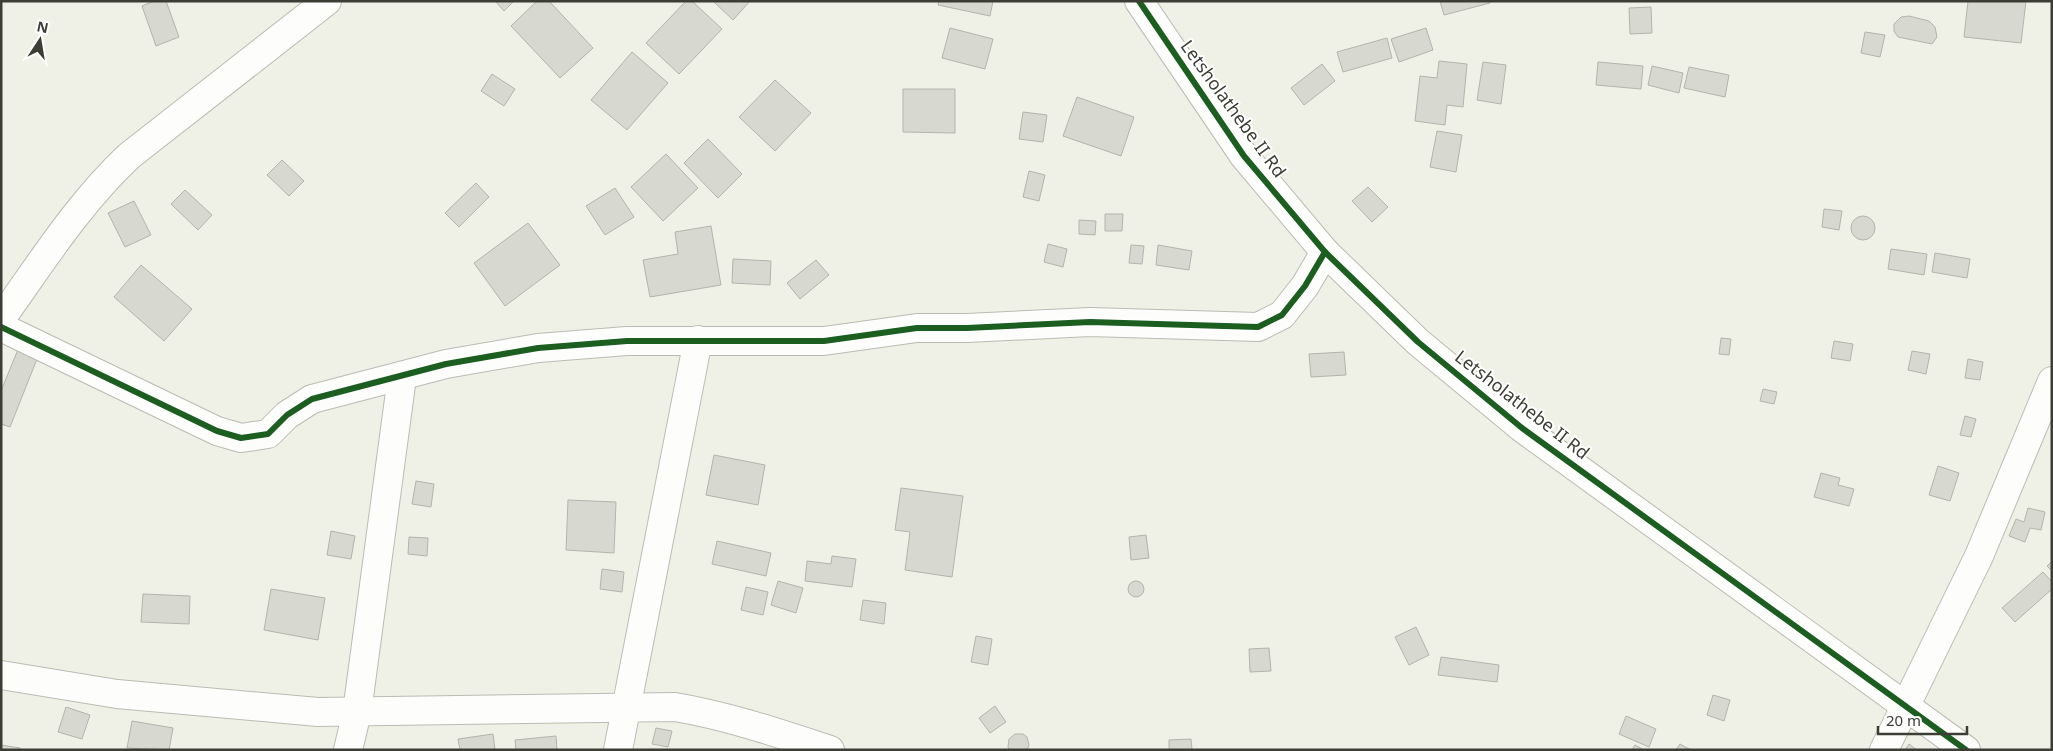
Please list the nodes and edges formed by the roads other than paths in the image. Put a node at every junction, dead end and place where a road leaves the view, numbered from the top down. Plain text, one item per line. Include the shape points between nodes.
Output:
1 (327, 1) edge
2 (1139, 1) edge
3 (1325, 252) junction
4 (1, 319) edge
5 (1, 327) edge
6 (698, 340) junction
7 (402, 376) junction
8 (2052, 381) edge
9 (1, 675) edge
10 (1907, 705) junction
11 (626, 708) junction
12 (356, 712) junction
13 (348, 750) edge
14 (618, 750) edge
15 (830, 750) edge
16 (1884, 750) edge
17 (1966, 750) edge

1 - 4 street via 165,127 106,178
2 - 3 street, Letsholathebe II Rd via 1244,156
3 - 6 street via 1305,286 1282,315 1258,327 1090,322 917,328 824,340
3 - 10 street, Letsholathebe II Rd via 1418,342 1522,428
5 - 7 street via 217,431 241,438 268,434 287,415 312,399
6 - 7 street via 627,341 538,348 446,364
6 - 11 street
7 - 12 street
8 - 10 street via 1979,556
9 - 12 street via 117,694 318,712
10 - 16 street
10 - 17 street, Letsholathebe II Rd
11 - 12 street
11 - 14 street
11 - 15 street via 674,707 714,714
12 - 13 street

